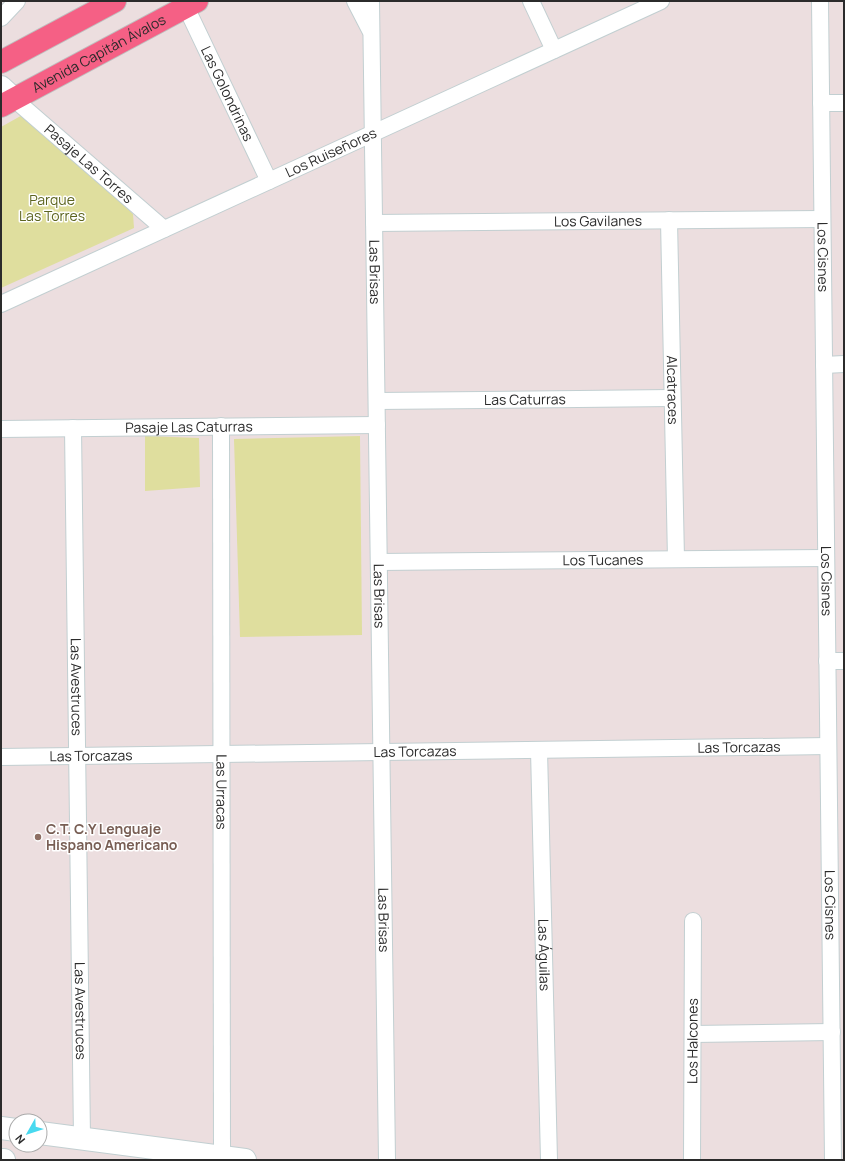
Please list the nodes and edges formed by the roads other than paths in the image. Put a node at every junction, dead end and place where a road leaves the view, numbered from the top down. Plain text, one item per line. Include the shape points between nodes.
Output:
1 (17, 1) edge
2 (115, 1) edge
3 (355, 1) edge
4 (371, 1) edge
5 (532, 1) edge
6 (661, 1) edge
7 (820, 1) edge
8 (191, 4) edge
9 (1, 18) edge
10 (372, 32) junction
11 (554, 50) junction
12 (1, 62) edge
13 (5, 98) edge
14 (821, 103) junction
15 (844, 103) edge
16 (373, 134) junction
17 (269, 181) junction
18 (822, 219) junction
19 (669, 220) junction
20 (374, 223) junction
21 (164, 229) junction
22 (1, 304) edge
23 (844, 364) edge
24 (824, 365) junction
25 (672, 398) junction
26 (377, 400) junction
27 (377, 425) junction
28 (221, 426) junction
29 (72, 428) junction
30 (1, 429) edge
31 (826, 558) junction
32 (676, 559) junction
33 (379, 562) junction
34 (827, 661) junction
35 (844, 661) edge
36 (828, 746) junction
37 (539, 750) junction
38 (381, 752) junction
39 (221, 754) junction
40 (77, 756) junction
41 (1, 757) edge
42 (693, 921) dead end
43 (832, 1032) junction
44 (693, 1034) junction
45 (48, 1134) edge
46 (82, 1138) junction
47 (222, 1157) junction
48 (245, 1160) edge
49 (387, 1160) edge
50 (549, 1160) edge
51 (692, 1160) edge
52 (833, 1160) edge

1 - 9 street
2 - 12 highway
3 - 10 street, Las Brisas
4 - 10 street, Las Brisas
5 - 11 street
6 - 11 street, Los Ruiseñores
7 - 14 street, Los Cisnes
8 - 13 highway, Avenida Capitán Ávalos
8 - 17 street, Las Golondrinas
10 - 16 street, Las Brisas
11 - 16 street, Los Ruiseñores
13 - 21 street, Pasaje Las Torres
14 - 15 street
14 - 18 street, Los Cisnes
16 - 17 street, Los Ruiseñores
16 - 20 street, Las Brisas
17 - 21 street, Los Ruiseñores
18 - 19 street, Los Gavilanes
18 - 24 street, Los Cisnes
19 - 20 street, Los Gavilanes
19 - 25 street, Alcatraces
20 - 26 street, Las Brisas
21 - 22 street, Los Ruiseñores
23 - 24 street
24 - 31 street, Los Cisnes
25 - 26 street, Las Caturras
25 - 32 street, Alcatraces
26 - 27 street, Las Brisas
27 - 28 street, Pasaje Las Caturras
27 - 33 street, Las Brisas
28 - 29 street, Pasaje Las Caturras
28 - 39 street, Las Urracas
29 - 30 street, Pasaje Las Caturras
29 - 40 street, Las Avestruces
31 - 32 street, Los Tucanes
31 - 34 street, Los Cisnes
32 - 33 street, Los Tucanes
33 - 38 street, Las Brisas
34 - 35 street
34 - 36 street, Los Cisnes
36 - 37 street, Las Torcazas
36 - 43 street, Los Cisnes
37 - 38 street, Las Torcazas
37 - 50 street, Las Águilas
38 - 39 street, Las Torcazas
38 - 49 street, Las Brisas
39 - 40 street, Las Torcazas
39 - 47 street, Las Urracas
40 - 41 street, Las Torcazas
40 - 46 street, Las Avestruces
42 - 44 street, Los Halcones
43 - 44 street
43 - 52 street, Los Cisnes
44 - 51 street, Los Halcones
45 - 46 main road
46 - 47 main road
47 - 48 main road

